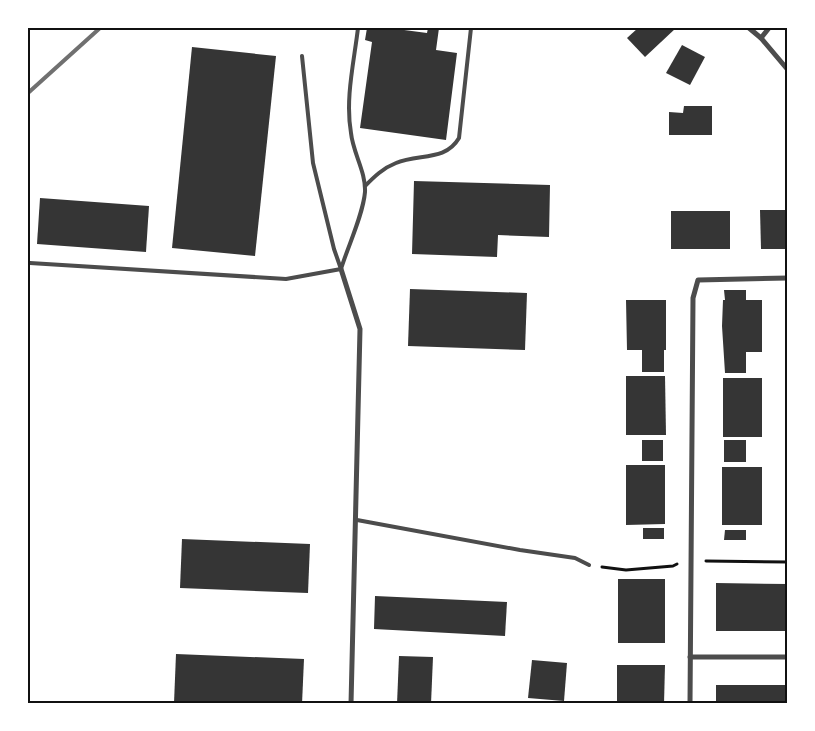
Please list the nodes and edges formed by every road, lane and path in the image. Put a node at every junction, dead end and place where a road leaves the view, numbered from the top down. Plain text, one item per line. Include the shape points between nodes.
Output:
1 (358, 28) edge
2 (471, 28) edge
3 (749, 28) edge
4 (769, 28) edge
5 (761, 38) junction
6 (302, 56) dead end
7 (788, 70) edge
8 (365, 186) junction
9 (30, 263) dead end
10 (341, 269) junction
11 (788, 278) edge
12 (357, 520) junction
13 (589, 565) dead end
14 (690, 657) junction
15 (788, 657) edge
16 (351, 704) edge
17 (690, 704) edge

1 - 8 lane via 348,108 351,135
2 - 8 lane via 459,138 454,147 446,152 397,162 382,170
3 - 5 street
4 - 5 street
5 - 7 street
6 - 10 lane via 313,163
8 - 10 lane via 362,207
9 - 10 lane via 286,279
10 - 12 street via 360,328
11 - 14 street via 698,280 693,298
12 - 13 lane via 575,558
12 - 16 street
14 - 15 street
14 - 17 street

